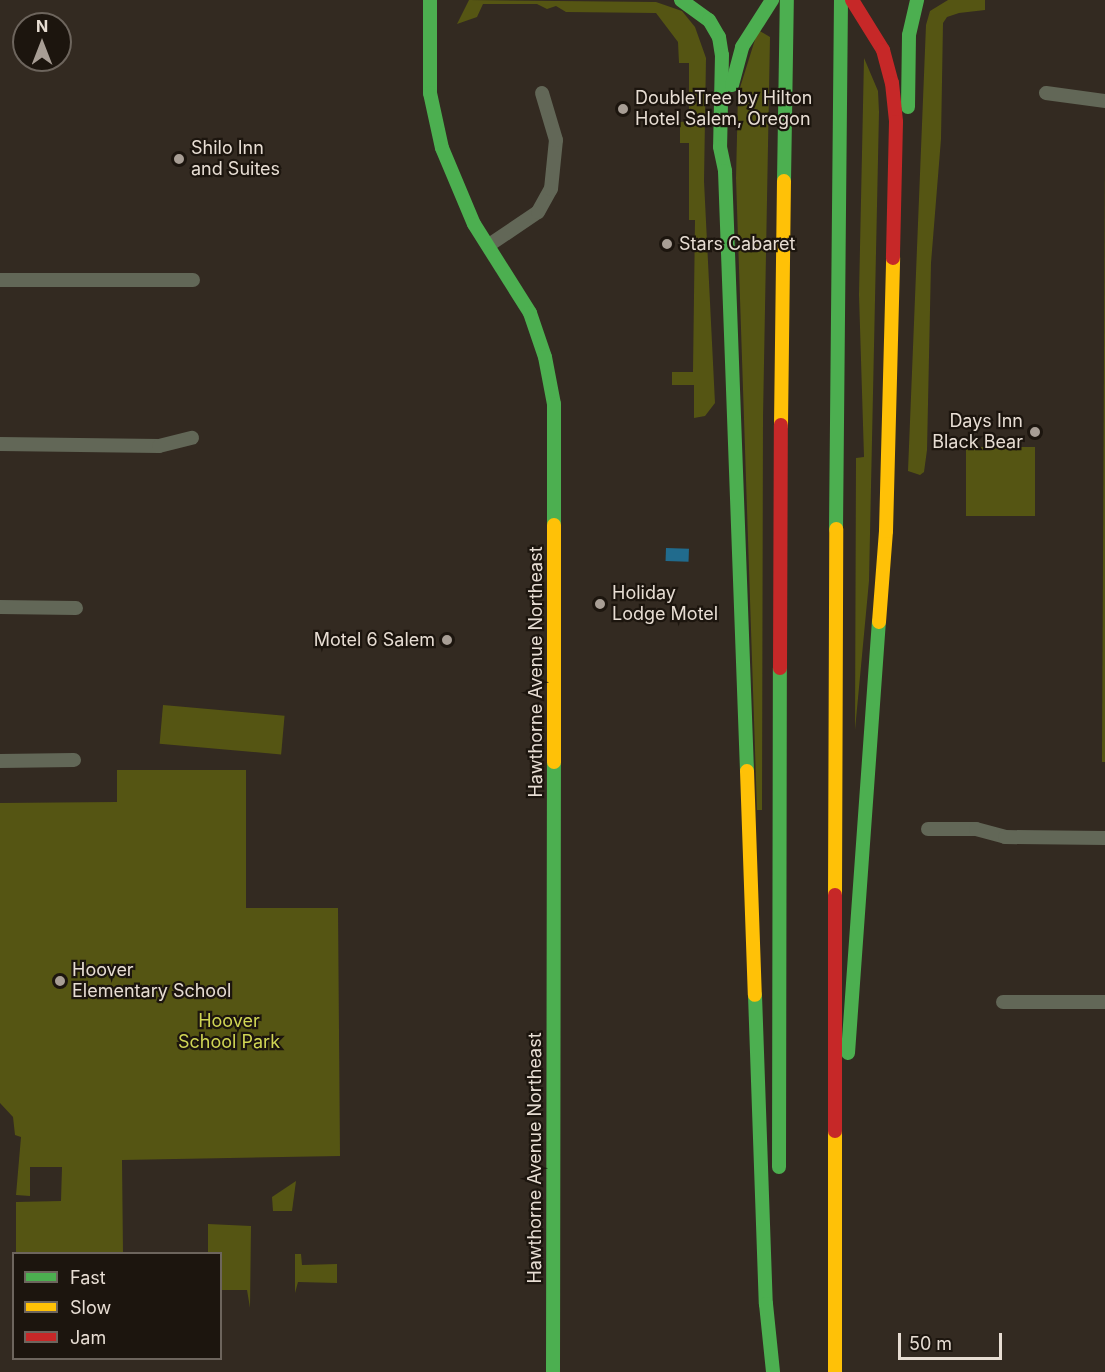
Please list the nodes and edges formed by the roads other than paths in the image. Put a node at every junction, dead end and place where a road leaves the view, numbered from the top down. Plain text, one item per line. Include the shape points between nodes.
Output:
1 (430, 0) edge
2 (681, 0) edge
3 (772, 0) edge
4 (787, 0) edge
5 (841, 0) edge
6 (852, 0) edge
7 (917, 0) edge
8 (542, 93) dead end
9 (1046, 93) dead end
10 (1105, 101) edge
11 (725, 171) junction
12 (896, 184) junction
13 (489, 245) junction
14 (0, 280) edge
15 (193, 280) dead end
16 (192, 438) dead end
17 (0, 444) edge
18 (0, 607) edge
19 (76, 608) dead end
20 (0, 760) edge
21 (74, 760) dead end
22 (928, 829) dead end
23 (1105, 838) edge
24 (1003, 1002) dead end
25 (1105, 1002) edge
26 (835, 1139) junction
27 (780, 1187) dead end
28 (780, 1268) dead end
29 (553, 1372) edge
30 (773, 1372) edge
31 (780, 1372) edge
32 (835, 1372) edge

1 - 13 main road, Hawthorne Avenue Northeast via 429,79 434,124 454,180
2 - 11 main road via 700,11 719,37 720,147
3 - 11 main road via 755,22 735,66
4 - 27 main road
5 - 26 main road
6 - 12 main road via 878,40 892,83
7 - 12 main road via 909,35 907,131
8 - 13 street via 556,140 551,189 538,212
9 - 10 street
11 - 30 main road via 766,1305
12 - 26 main road via 881,610 852,1026
13 - 29 main road, Hawthorne Avenue Northeast via 530,313 545,357 555,414
14 - 15 street
16 - 17 street via 159,446
18 - 19 street
20 - 21 street
22 - 23 street via 976,829 1005,837
24 - 25 street
26 - 32 main road
28 - 31 main road

